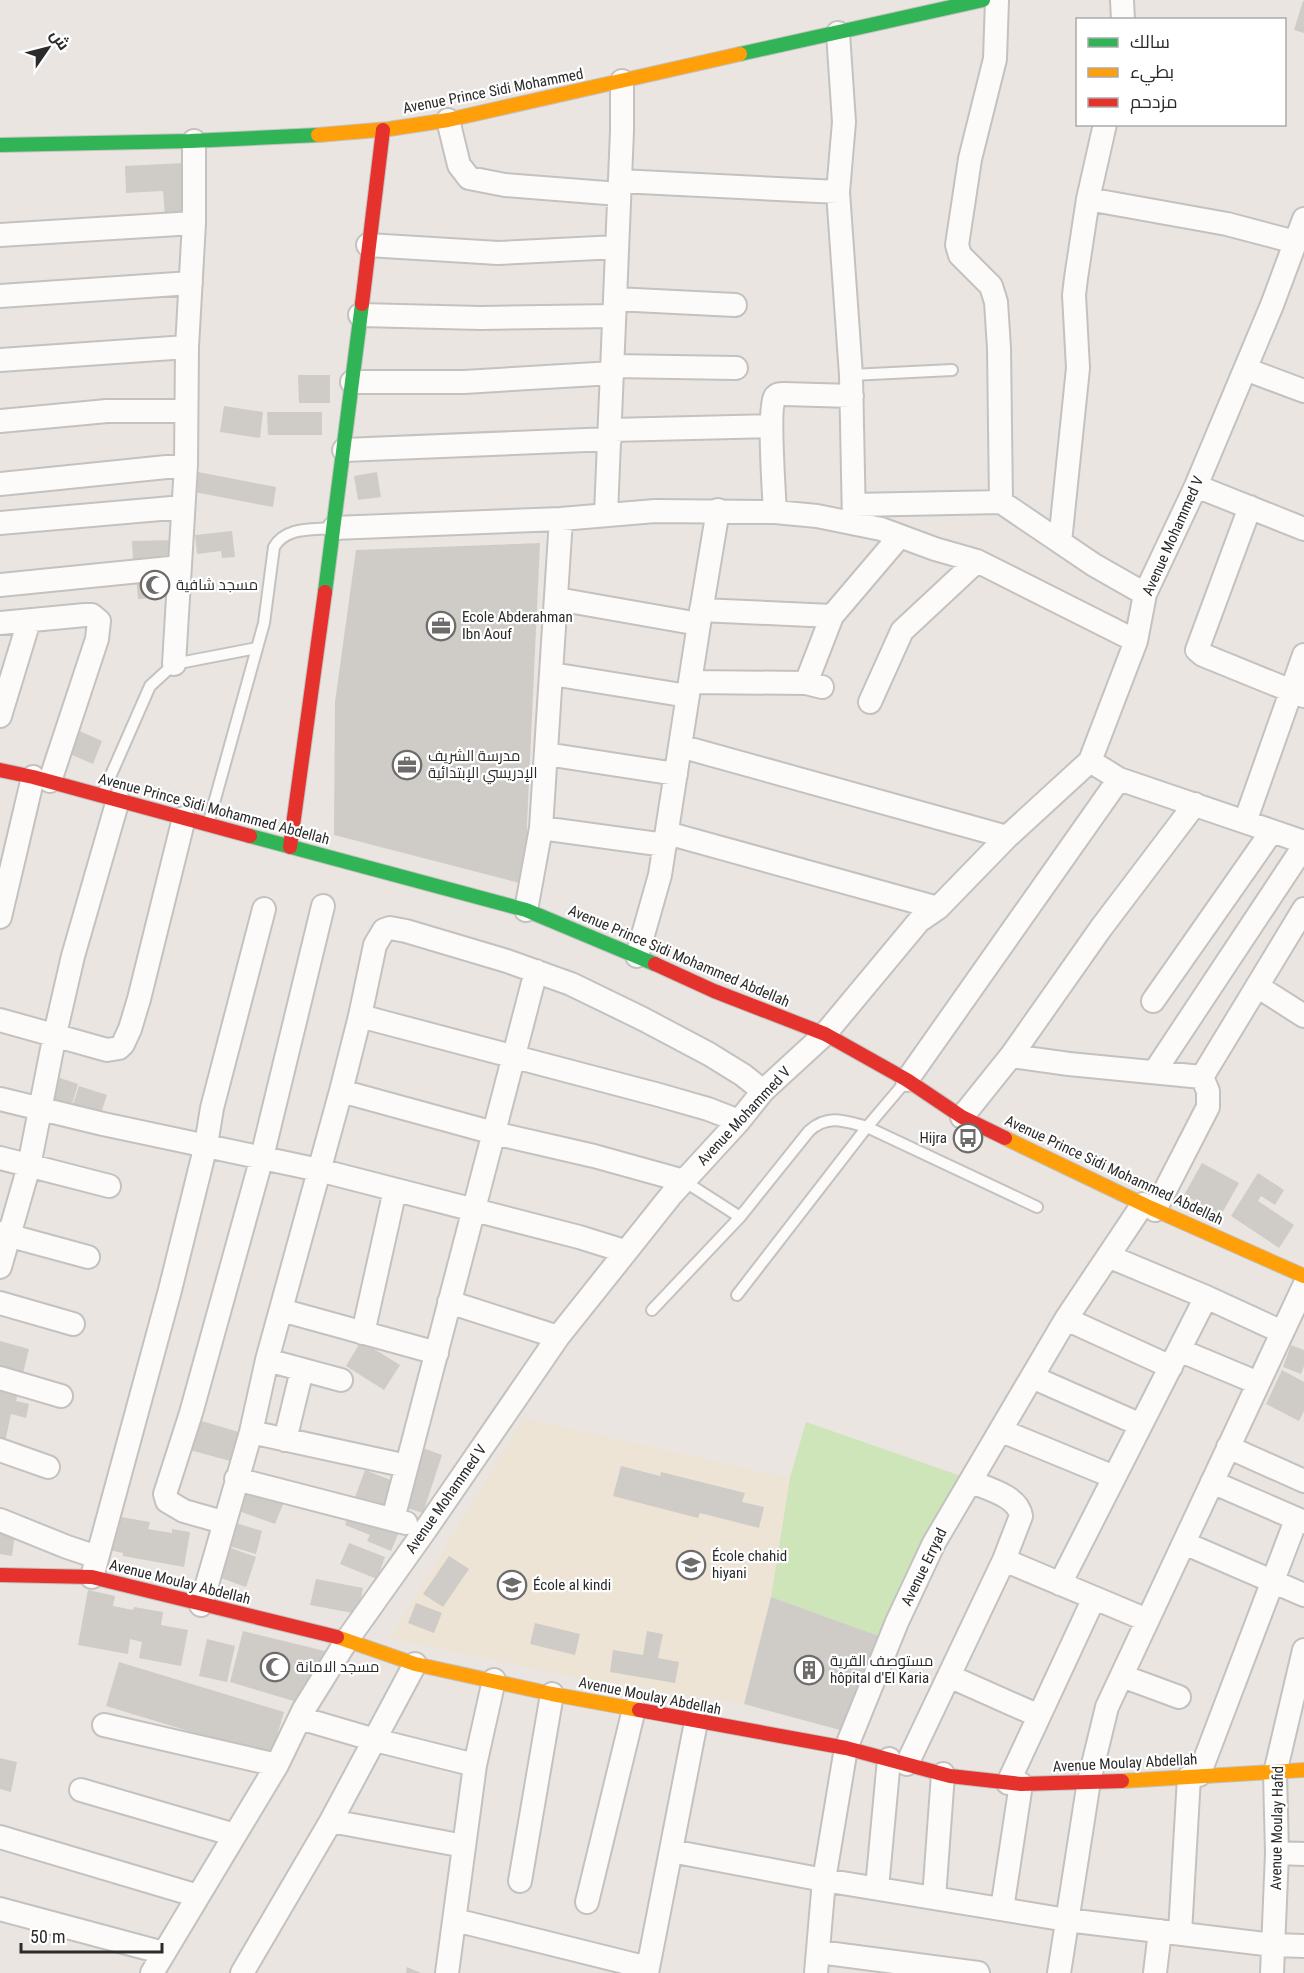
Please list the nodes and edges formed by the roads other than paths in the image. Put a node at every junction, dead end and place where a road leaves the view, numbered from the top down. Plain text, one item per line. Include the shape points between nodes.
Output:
1 (983, 0) edge
2 (997, 0) edge
3 (1122, 0) edge
4 (1123, 18) edge
5 (838, 33) junction
6 (622, 81) junction
7 (448, 120) junction
8 (1105, 126) edge
9 (383, 130) junction
10 (194, 141) junction
11 (0, 145) edge
12 (619, 188) junction
13 (838, 192) junction
14 (1088, 199) junction
15 (1304, 219) edge
16 (194, 222) junction
17 (0, 235) edge
18 (369, 245) junction
19 (617, 248) junction
20 (1296, 256) edge
21 (191, 283) junction
22 (0, 296) edge
23 (735, 305) dead end
24 (614, 308) junction
25 (360, 315) junction
26 (188, 346) junction
27 (0, 360) edge
28 (736, 368) dead end
29 (613, 369) junction
30 (1245, 369) junction
31 (952, 370) dead end
32 (352, 382) junction
33 (851, 385) junction
34 (1304, 391) edge
35 (186, 411) junction
36 (0, 421) edge
37 (771, 426) junction
38 (610, 435) junction
39 (344, 450) junction
40 (186, 465) junction
41 (0, 484) edge
42 (1196, 486) junction
43 (1001, 502) junction
44 (183, 507) junction
45 (1250, 507) junction
46 (718, 510) junction
47 (775, 512) junction
48 (606, 514) junction
49 (854, 514) junction
50 (561, 519) junction
51 (0, 523) edge
52 (334, 528) junction
53 (1304, 529) edge
54 (900, 536) junction
55 (1060, 542) junction
56 (977, 561) junction
57 (180, 567) junction
58 (0, 585) edge
59 (1145, 594) junction
60 (557, 599) junction
61 (832, 616) junction
62 (700, 617) junction
63 (28, 621) junction
64 (0, 623) edge
65 (1136, 641) junction
66 (257, 648) junction
67 (1304, 656) edge
68 (174, 664) junction
69 (552, 674) junction
70 (689, 689) junction
71 (1298, 694) edge
72 (870, 702) dead end
73 (0, 716) edge
74 (680, 746) junction
75 (546, 754) junction
76 (1090, 761) junction
77 (0, 770) edge
78 (676, 774) junction
79 (41, 779) junction
80 (1119, 779) junction
81 (110, 798) junction
82 (1196, 804) junction
83 (184, 818) junction
84 (1245, 822) junction
85 (208, 825) junction
86 (541, 828) junction
87 (1272, 831) junction
88 (1008, 837) junction
89 (666, 839) junction
90 (1304, 844) edge
91 (291, 847) junction
92 (323, 906) dead end
93 (938, 908) junction
94 (264, 909) dead end
95 (1304, 909) edge
96 (526, 910) junction
97 (0, 917) edge
98 (637, 956) junction
99 (536, 971) junction
100 (1257, 986) junction
101 (1153, 1001) dead end
102 (360, 1016) junction
103 (1304, 1016) edge
104 (0, 1020) edge
105 (55, 1034) junction
106 (825, 1034) junction
107 (1011, 1056) junction
108 (515, 1057) junction
109 (1155, 1071) junction
110 (1202, 1077) junction
111 (907, 1080) junction
112 (763, 1090) junction
113 (341, 1091) junction
114 (0, 1099) edge
115 (40, 1108) junction
116 (962, 1117) junction
117 (738, 1121) junction
118 (867, 1127) junction
119 (494, 1133) junction
120 (206, 1145) junction
121 (262, 1157) junction
122 (0, 1158) edge
123 (29, 1166) junction
124 (319, 1170) junction
125 (684, 1180) junction
126 (109, 1186) dead end
127 (395, 1190) junction
128 (1037, 1207) dead end
129 (1149, 1207) junction
130 (474, 1210) junction
131 (740, 1217) junction
132 (4, 1235) edge
133 (624, 1251) junction
134 (1108, 1256) junction
135 (88, 1257) dead end
136 (0, 1267) edge
137 (1304, 1276) edge
138 (1304, 1286) edge
139 (737, 1295) dead end
140 (1206, 1297) junction
141 (449, 1302) junction
142 (0, 1303) edge
143 (281, 1310) junction
144 (652, 1310) dead end
145 (1066, 1319) junction
146 (73, 1324) dead end
147 (1282, 1332) junction
148 (363, 1333) junction
149 (558, 1337) junction
150 (436, 1353) junction
151 (1175, 1359) junction
152 (267, 1360) junction
153 (302, 1370) junction
154 (1032, 1377) junction
155 (0, 1378) edge
156 (341, 1380) dead end
157 (1258, 1383) junction
158 (61, 1396) dead end
159 (1141, 1425) junction
160 (1002, 1431) junction
161 (251, 1432) junction
162 (285, 1440) junction
163 (1228, 1447) junction
164 (0, 1450) edge
165 (407, 1466) junction
166 (48, 1467) dead end
167 (1114, 1477) junction
168 (236, 1479) junction
169 (1304, 1481) edge
170 (972, 1482) junction
171 (1212, 1482) junction
172 (393, 1519) junction
173 (0, 1520) edge
174 (1300, 1521) edge
175 (223, 1522) junction
176 (426, 1529) junction
177 (1184, 1543) junction
178 (1004, 1560) junction
179 (94, 1567) junction
180 (2, 1581) edge
181 (1272, 1582) junction
182 (1060, 1584) junction
183 (1304, 1595) edge
184 (1094, 1598) junction
185 (201, 1605) junction
186 (1148, 1620) junction
187 (347, 1640) junction
188 (1304, 1650) edge
189 (415, 1664) junction
190 (949, 1676) junction
191 (1122, 1676) junction
192 (494, 1680) junction
193 (552, 1694) junction
194 (1179, 1697) dead end
195 (634, 1709) junction
196 (1039, 1716) junction
197 (300, 1718) junction
198 (696, 1722) junction
199 (104, 1725) dead end
200 (375, 1740) junction
201 (846, 1748) junction
202 (898, 1762) junction
203 (277, 1765) junction
204 (475, 1765) junction
205 (1304, 1770) edge
206 (1275, 1773) junction
207 (943, 1774) junction
208 (1194, 1776) junction
209 (1089, 1781) junction
210 (1015, 1783) junction
211 (81, 1790) dead end
212 (331, 1821) junction
213 (235, 1835) junction
214 (0, 1837) edge
215 (464, 1846) junction
216 (670, 1851) junction
217 (1277, 1853) junction
218 (1304, 1854) edge
219 (824, 1880) junction
220 (520, 1881) dead end
221 (877, 1888) junction
222 (198, 1896) junction
223 (934, 1898) junction
224 (587, 1902) dead end
225 (0, 1909) edge
226 (1002, 1909) junction
227 (455, 1920) junction
228 (1067, 1920) junction
229 (1170, 1932) junction
230 (1273, 1945) junction
231 (1304, 1946) edge
232 (164, 1953) junction
233 (817, 1963) edge
234 (647, 1970) edge
235 (152, 1973) edge
236 (242, 1973) edge
237 (447, 1973) edge
238 (978, 1973) edge
239 (1059, 1973) edge
240 (1155, 1973) edge
241 (1272, 1973) edge

1 - 5 street, Avenue Prince Sidi Mohammed
2 - 43 street via 995,59 970,159 957,245 960,255 991,286 996,303
3 - 4 street
5 - 6 street, Avenue Prince Sidi Mohammed
5 - 13 street via 844,122
6 - 7 street, Avenue Prince Sidi Mohammed
6 - 12 street
7 - 9 street, Avenue Prince Sidi Mohammed
7 - 12 street via 459,165 469,178 505,185
8 - 14 street
9 - 10 street, Avenue Prince Sidi Mohammed
9 - 18 street
10 - 11 street, Avenue Prince Sidi Mohammed
10 - 16 street
12 - 13 street
12 - 19 street
13 - 33 street
14 - 20 street via 1227,224
14 - 55 street via 1074,295 1078,368
15 - 20 street, Avenue Mohammed V
16 - 17 street
16 - 21 street
18 - 19 street via 498,253
18 - 25 street
19 - 24 street
20 - 30 street, Avenue Mohammed V
21 - 22 street
21 - 26 street
23 - 24 street
24 - 25 street via 481,318
24 - 29 street
25 - 32 street
26 - 27 street
26 - 35 street
28 - 29 street
29 - 32 street via 464,382
29 - 38 street
30 - 34 street
30 - 42 street, Avenue Mohammed V
31 - 33 lane
32 - 39 street
33 - 37 street via 778,394 774,398
33 - 49 street
35 - 36 street via 107,411
35 - 40 street
37 - 38 street
37 - 47 street
38 - 39 street
38 - 48 street
39 - 52 street
40 - 41 street
40 - 44 street
42 - 45 street
42 - 59 street, Avenue Mohammed V
43 - 49 street
43 - 55 street
44 - 51 street
44 - 57 street
45 - 53 street
45 - 71 street via 1197,650
46 - 47 street
46 - 48 street
46 - 62 street
47 - 49 street
48 - 50 street
49 - 54 street
50 - 52 street
50 - 60 street
52 - 66 lane via 279,537
52 - 91 street
54 - 56 street
54 - 61 street
55 - 59 street
56 - 65 street
56 - 72 street via 902,631
57 - 58 street
57 - 68 street
59 - 65 street, Avenue Mohammed V
60 - 62 street
60 - 69 street
61 - 62 street
61 - 70 street via 814,685
62 - 70 street
63 - 64 street
63 - 73 street
63 - 79 street via 92,615 100,624
65 - 76 street, Avenue Mohammed V
66 - 68 lane
66 - 85 lane
67 - 71 street
68 - 81 lane via 150,686
69 - 70 street
69 - 75 street
70 - 74 street
71 - 84 street
74 - 78 street
74 - 88 street
75 - 78 street
75 - 86 street
76 - 80 street
76 - 88 street, Avenue Mohammed V
77 - 79 street, Avenue Prince Sidi Mohammed Abdellah
78 - 89 street
79 - 81 street, Avenue Prince Sidi Mohammed Abdellah
79 - 97 street
80 - 82 street
80 - 111 street
81 - 83 street, Avenue Prince Sidi Mohammed Abdellah
81 - 105 street
82 - 84 street
82 - 107 street via 1101,928
83 - 85 street, Avenue Prince Sidi Mohammed Abdellah
83 - 105 street via 139,999 123,1044 107,1050
84 - 87 street
85 - 91 street, Avenue Prince Sidi Mohammed Abdellah
86 - 89 street
86 - 96 street
87 - 90 street
87 - 101 street
88 - 93 street, Avenue Mohammed V
89 - 93 street
89 - 98 street
90 - 109 street
91 - 96 street, Avenue Prince Sidi Mohammed Abdellah
92 - 121 street
93 - 106 street, Avenue Mohammed V via 919,921
94 - 120 street
95 - 100 street
96 - 98 street, Avenue Prince Sidi Mohammed Abdellah
98 - 106 street, Avenue Prince Sidi Mohammed Abdellah
99 - 102 street via 390,928 384,930 375,945
99 - 108 street
99 - 112 street via 643,1018 709,1054
100 - 103 street
100 - 110 street
102 - 108 street
102 - 113 street
104 - 105 street
105 - 115 street
106 - 111 street, Avenue Prince Sidi Mohammed Abdellah
106 - 112 street, Avenue Mohammed V
107 - 109 street
107 - 116 street
108 - 117 street via 708,1109
108 - 119 street
109 - 110 street
110 - 129 street, Avenue Erryad via 1208,1091 1208,1107
111 - 116 street, Avenue Prince Sidi Mohammed Abdellah
111 - 118 lane
112 - 117 street, Avenue Mohammed V
113 - 119 street
113 - 124 street
114 - 115 street
115 - 120 street
115 - 123 street
116 - 129 street, Avenue Prince Sidi Mohammed Abdellah
117 - 125 street, Avenue Mohammed V
118 - 128 lane
118 - 131 lane via 844,1120 819,1122
118 - 139 lane
119 - 125 street
119 - 130 street
120 - 121 street
120 - 179 street
121 - 124 street
121 - 175 street via 165,1494 166,1501 177,1508
122 - 123 street
123 - 126 street
123 - 132 street
124 - 127 street
124 - 143 street
125 - 131 lane
125 - 133 street, Avenue Mohammed V
127 - 130 street
127 - 148 street
129 - 134 street, Avenue Erryad
129 - 137 street, Avenue Prince Sidi Mohammed Abdellah
130 - 133 street
130 - 141 street
131 - 144 lane
132 - 135 street
132 - 136 street
133 - 149 street, Avenue Mohammed V
134 - 140 street
134 - 145 street, Avenue Erryad
138 - 147 street
140 - 147 street
140 - 151 street
141 - 149 street
141 - 150 street
142 - 146 street
143 - 148 street
143 - 152 street
145 - 151 street
145 - 154 street, Avenue Erryad
147 - 157 street
148 - 150 street
149 - 176 street, Avenue Mohammed V
150 - 165 street
151 - 157 street
151 - 159 street
152 - 153 street
152 - 161 street
153 - 156 street
153 - 162 street
154 - 159 street
154 - 160 street, Avenue Erryad
155 - 158 street
157 - 163 street
159 - 167 street
160 - 167 street
160 - 170 street, Avenue Erryad
161 - 162 street
161 - 168 street
162 - 165 street
163 - 169 street
163 - 171 street
164 - 166 street
165 - 172 street
167 - 182 street
168 - 172 street
168 - 175 street
170 - 178 street via 1011,1499 1020,1509 1021,1516
170 - 201 street, Avenue Erryad via 934,1543
171 - 174 street
171 - 177 street
172 - 176 street
173 - 179 street via 67,1547
174 - 181 street
175 - 185 street
176 - 187 street, Avenue Mohammed V
177 - 181 street
177 - 186 street
178 - 182 street
178 - 190 street
179 - 180 street, Avenue Moulay Abdellah
179 - 185 street, Avenue Moulay Abdellah
181 - 183 street
181 - 208 street
182 - 184 street
184 - 186 street
184 - 196 street
185 - 187 street, Avenue Moulay Abdellah
186 - 191 street
187 - 189 street, Avenue Moulay Abdellah
187 - 197 street, Avenue Mohammed V
188 - 206 street, Avenue Moulay Hafid
189 - 192 street, Avenue Moulay Abdellah
189 - 200 street
190 - 196 street
190 - 202 street
191 - 194 street
191 - 209 street via 1107,1707
192 - 193 street, Avenue Moulay Abdellah
192 - 204 street
193 - 195 street, Avenue Moulay Abdellah
193 - 220 street
195 - 198 street, Avenue Moulay Abdellah
195 - 224 street
196 - 210 street
197 - 200 street
197 - 203 street, Avenue Mohammed V
198 - 201 street, Avenue Moulay Abdellah
198 - 216 street
199 - 203 street
200 - 204 street
200 - 212 street
201 - 202 street, Avenue Moulay Abdellah
201 - 219 street, Avenue Erryad
202 - 207 street, Avenue Moulay Abdellah
202 - 221 street
203 - 213 street, Avenue Mohammed V
204 - 215 street
205 - 206 street, Avenue Moulay Abdellah
206 - 208 street, Avenue Moulay Abdellah
206 - 217 street, Avenue Moulay Hafid
207 - 210 street, Avenue Moulay Abdellah
207 - 223 street
208 - 209 street, Avenue Moulay Abdellah
208 - 229 street
209 - 210 street, Avenue Moulay Abdellah
209 - 228 street
210 - 226 street
211 - 213 street
212 - 215 street
212 - 236 street
213 - 222 street, Avenue Mohammed V
214 - 222 street
215 - 227 street
216 - 219 street
216 - 234 street
217 - 218 street
217 - 230 street, Avenue Moulay Hafid
219 - 221 street
219 - 233 street, Avenue Erryad
221 - 223 street
222 - 232 street, Avenue Mohammed V
223 - 226 street
225 - 232 street
226 - 228 street
227 - 234 street
227 - 237 street
228 - 229 street
228 - 239 street
229 - 230 street
229 - 240 street
230 - 231 street
230 - 241 street, Avenue Moulay Hafid
232 - 235 street, Avenue Mohammed V
233 - 238 street

